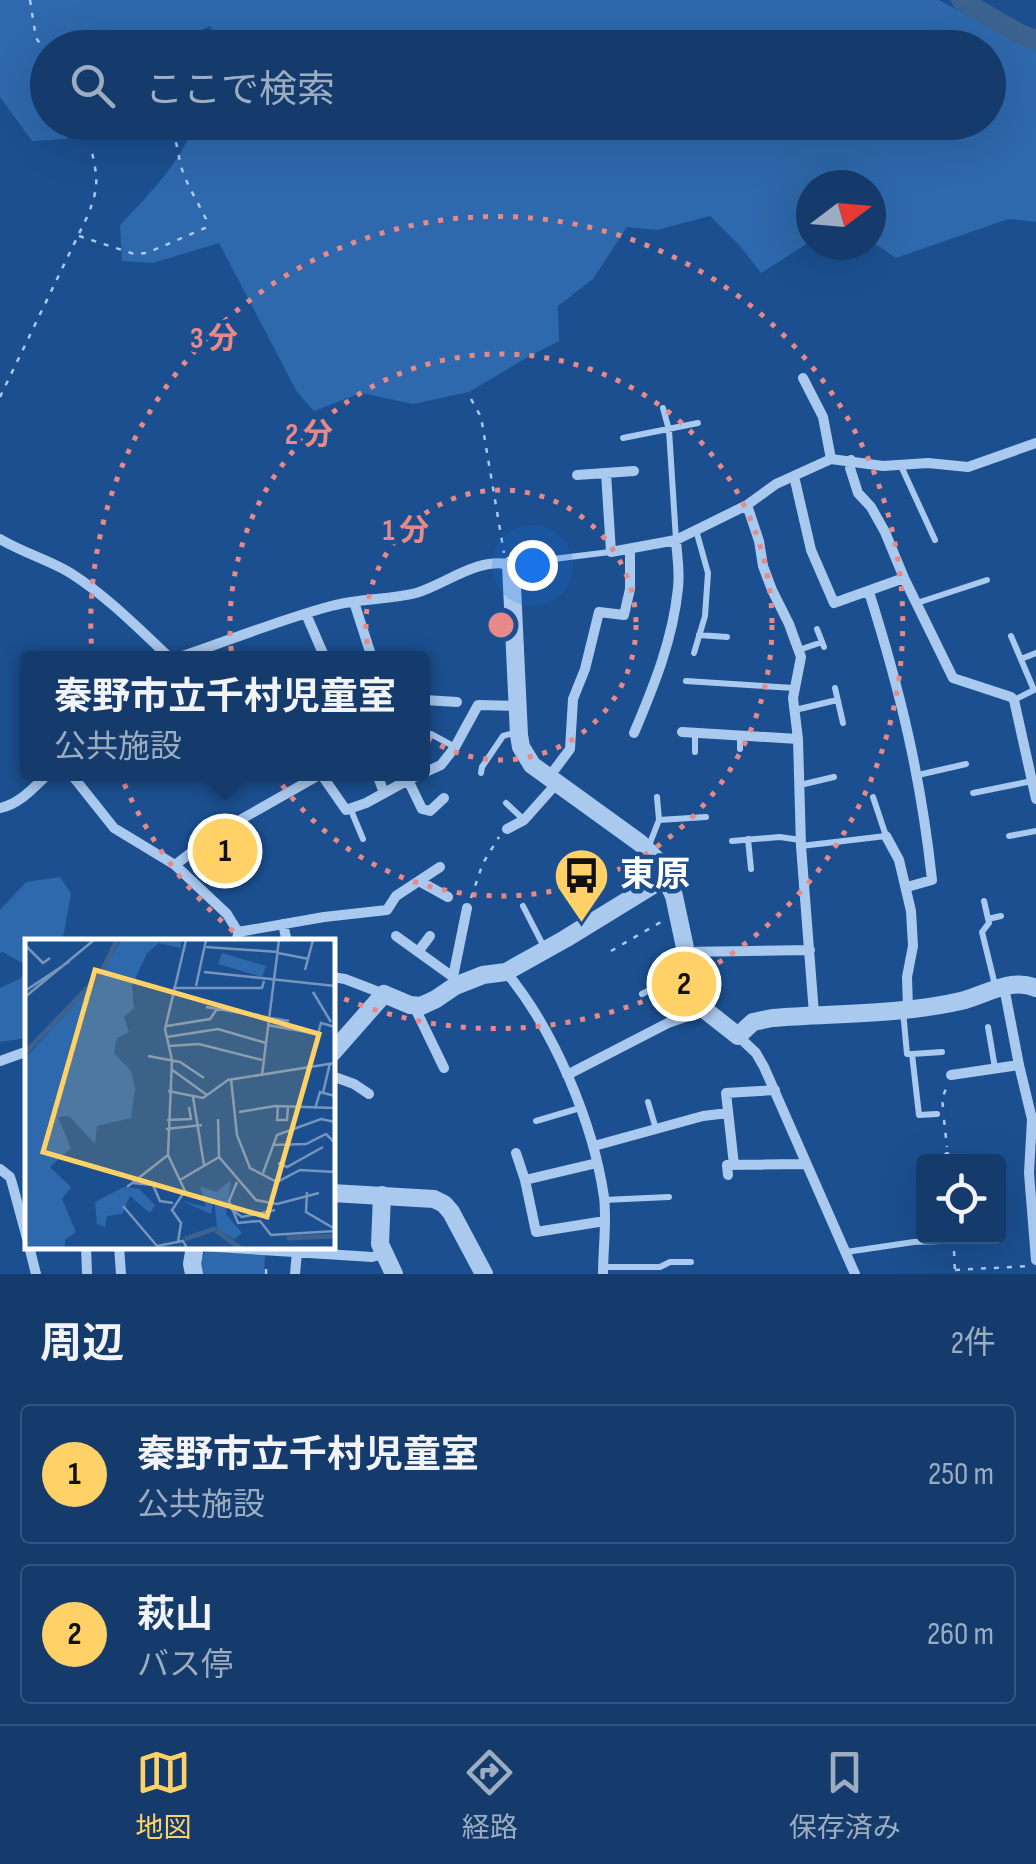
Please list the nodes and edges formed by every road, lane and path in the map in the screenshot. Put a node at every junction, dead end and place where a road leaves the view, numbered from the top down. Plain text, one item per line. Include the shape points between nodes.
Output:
1 (30, 0) edge
2 (35, 30) edge
3 (175, 140) edge
4 (91, 148) dead end
5 (78, 235) junction
6 (802, 378) dead end
7 (0, 397) edge
8 (472, 400) dead end
9 (664, 408) dead end
10 (698, 423) dead end
11 (669, 430) junction
12 (623, 438) dead end
13 (1036, 443) edge
14 (831, 459) junction
15 (850, 460) junction
16 (901, 466) junction
17 (634, 471) dead end
18 (606, 473) junction
19 (577, 475) dead end
20 (794, 476) junction
21 (747, 505) junction
22 (696, 530) junction
23 (0, 539) edge
24 (676, 540) junction
25 (936, 540) dead end
26 (630, 550) junction
27 (612, 552) junction
28 (508, 564) junction
29 (904, 578) junction
30 (986, 580) dead end
31 (869, 592) junction
32 (354, 602) junction
33 (916, 603) junction
34 (306, 614) junction
35 (817, 629) dead end
36 (699, 636) junction
37 (1011, 636) dead end
38 (726, 637) dead end
39 (373, 650) edge
40 (799, 650) junction
41 (165, 651) edge
42 (209, 651) edge
43 (322, 651) edge
44 (694, 653) dead end
45 (1036, 653) edge
46 (1021, 660) junction
47 (686, 681) dead end
48 (794, 688) junction
49 (835, 688) dead end
50 (430, 700) edge
51 (838, 700) junction
52 (1014, 700) junction
53 (457, 702) dead end
54 (517, 706) junction
55 (796, 710) junction
56 (843, 723) dead end
57 (518, 732) junction
58 (682, 732) dead end
59 (634, 733) dead end
60 (695, 733) junction
61 (430, 735) edge
62 (740, 736) junction
63 (798, 739) junction
64 (455, 747) junction
65 (740, 749) dead end
66 (695, 752) dead end
67 (966, 764) dead end
68 (430, 770) edge
69 (481, 773) dead end
70 (918, 775) junction
71 (834, 778) dead end
72 (553, 780) junction
73 (40, 781) edge
74 (76, 781) edge
75 (309, 781) edge
76 (326, 781) edge
77 (380, 781) edge
78 (406, 781) edge
79 (408, 781) edge
80 (1033, 781) junction
81 (800, 785) junction
82 (384, 792) junction
83 (973, 793) dead end
84 (873, 796) dead end
85 (656, 797) dead end
86 (1036, 799) edge
87 (506, 803) dead end
88 (442, 805) dead end
89 (0, 808) edge
90 (350, 808) junction
91 (706, 817) dead end
92 (524, 820) junction
93 (659, 820) junction
94 (507, 829) joint
95 (1036, 831) edge
96 (886, 836) junction
97 (1009, 836) dead end
98 (364, 839) dead end
99 (748, 840) junction
100 (732, 841) dead end
101 (801, 843) junction
102 (647, 849) junction
103 (175, 865) junction
104 (440, 868) dead end
105 (751, 869) dead end
106 (666, 877) junction
107 (419, 881) junction
108 (906, 887) junction
109 (448, 898) dead end
110 (984, 901) dead end
111 (523, 906) dead end
112 (467, 908) joint
113 (677, 913) junction
114 (1001, 916) dead end
115 (988, 919) junction
116 (283, 924) junction
117 (396, 936) dead end
118 (430, 936) dead end
119 (238, 937) edge
120 (286, 939) edge
121 (545, 950) junction
122 (810, 950) junction
123 (612, 951) dead end
124 (418, 952) junction
125 (686, 961) junction
126 (506, 972) junction
127 (335, 977) edge
128 (456, 981) junction
129 (1000, 988) junction
130 (1036, 988) edge
131 (384, 994) junction
132 (642, 994) dead end
133 (413, 1005) junction
134 (905, 1009) junction
135 (705, 1010) junction
136 (814, 1014) junction
137 (988, 1027) dead end
138 (738, 1036) junction
139 (335, 1050) edge
140 (25, 1051) edge
141 (942, 1052) dead end
142 (912, 1054) junction
143 (0, 1061) edge
144 (1019, 1065) junction
145 (444, 1068) dead end
146 (994, 1068) junction
147 (567, 1074) junction
148 (951, 1075) dead end
149 (335, 1077) edge
150 (774, 1090) junction
151 (369, 1094) dead end
152 (648, 1102) dead end
153 (580, 1108) junction
154 (728, 1114) junction
155 (937, 1114) dead end
156 (536, 1120) dead end
157 (656, 1129) junction
158 (1033, 1145) edge
159 (594, 1146) junction
160 (516, 1153) dead end
161 (598, 1163) junction
162 (805, 1164) junction
163 (0, 1169) edge
164 (525, 1180) junction
165 (335, 1193) edge
166 (382, 1195) junction
167 (663, 1195) dead end
168 (604, 1200) junction
169 (605, 1221) junction
170 (25, 1233) edge
171 (916, 1242) edge
172 (952, 1244) edge
173 (29, 1249) edge
174 (86, 1249) edge
175 (120, 1249) edge
176 (197, 1249) edge
177 (250, 1249) edge
178 (267, 1250) junction
179 (297, 1252) junction
180 (846, 1252) junction
181 (384, 1254) junction
182 (691, 1262) dead end
183 (1036, 1263) edge
184 (603, 1270) edge
185 (955, 1272) edge
186 (36, 1274) edge
187 (87, 1274) edge
188 (121, 1274) edge
189 (194, 1274) edge
190 (266, 1274) edge
191 (295, 1274) edge
192 (394, 1274) edge
193 (484, 1274) edge
194 (856, 1274) edge

1 - 2 path
3 - 5 path via 205,228 134,254
4 - 5 path via 97,190
5 - 7 path
6 - 14 street
8 - 28 path via 481,417
9 - 11 lane
10 - 11 lane
11 - 12 lane
11 - 24 lane
13 - 16 street via 968,467
14 - 15 street
14 - 20 street
15 - 16 street
15 - 29 street via 858,494 886,532
16 - 25 lane
17 - 18 street
18 - 19 street
18 - 27 street
20 - 21 street
20 - 31 street via 810,550 834,603
21 - 22 street
21 - 40 street
22 - 24 street
22 - 36 lane via 708,573
23 - 41 street via 102,594
24 - 26 street
24 - 59 street via 674,615
26 - 27 street
26 - 72 street via 624,615 599,612 573,700 570,750
27 - 28 lane
28 - 32 street via 474,568 410,594
28 - 54 street
29 - 31 street
29 - 33 street
30 - 33 lane
31 - 70 street
32 - 34 street
32 - 39 street
33 - 52 street via 953,678
34 - 42 street
34 - 43 street
35 - 40 lane via 823,645
36 - 38 lane
36 - 44 lane
37 - 46 lane
40 - 48 street
45 - 46 lane
46 - 52 lane via 1034,690
47 - 48 lane
48 - 55 street
49 - 51 lane
50 - 53 street
51 - 55 lane
51 - 56 lane
52 - 80 street
54 - 57 street
54 - 64 street via 478,705
55 - 63 street
57 - 69 lane via 503,736 485,756
57 - 72 street via 526,757
58 - 60 street
60 - 62 street
60 - 66 lane
61 - 64 lane
62 - 63 street
62 - 65 lane
63 - 81 street
64 - 68 street
67 - 70 lane
70 - 108 street via 932,880
71 - 81 lane
72 - 92 street
72 - 102 street
73 - 89 street
74 - 103 street via 114,828
75 - 103 street
76 - 90 street
77 - 82 street
78 - 82 street
79 - 88 street via 422,809
80 - 83 lane
80 - 86 street
81 - 101 street
82 - 90 street
84 - 96 lane
85 - 93 lane
87 - 92 lane
90 - 98 lane
91 - 93 lane
92 - 94 street
93 - 102 lane
94 - 112 path via 483,863
95 - 97 lane
96 - 101 lane
96 - 108 street
99 - 100 lane
99 - 101 lane
99 - 105 lane
101 - 122 street
102 - 106 street
103 - 119 street via 227,914
104 - 107 street
106 - 113 street
106 - 121 street
107 - 109 street
107 - 116 street via 387,910
108 - 134 street via 913,946
110 - 115 lane
111 - 121 lane
112 - 128 street
113 - 123 path
113 - 125 street
114 - 115 lane
115 - 129 lane via 982,932
116 - 119 street
116 - 120 street
117 - 124 street
118 - 124 street
121 - 126 street
122 - 125 street
122 - 136 street
124 - 128 street
125 - 132 lane
125 - 135 street
126 - 128 street
126 - 147 street
127 - 131 street
128 - 133 street via 428,1004
129 - 130 street
129 - 134 street
129 - 144 street
131 - 133 street
131 - 139 street
133 - 145 street
134 - 136 street
134 - 142 lane
135 - 138 street
135 - 147 street
136 - 138 street via 762,1019
137 - 146 lane
138 - 150 street via 756,1053
140 - 143 street
141 - 142 lane
142 - 155 lane via 919,1115
144 - 146 street
144 - 158 street
146 - 148 street
147 - 153 street
149 - 151 street
150 - 154 street via 726,1093
150 - 162 street
152 - 157 lane
153 - 156 lane
153 - 159 street
154 - 157 street
154 - 162 street via 731,1170
157 - 159 street
158 - 183 street
159 - 161 street
160 - 164 street
161 - 164 street
161 - 168 street
162 - 180 street
163 - 170 street via 10,1177
164 - 169 street via 536,1232
165 - 166 street
166 - 181 street
166 - 193 street via 444,1204
167 - 168 lane
168 - 169 street
169 - 184 street
171 - 180 lane
172 - 185 path
173 - 186 street
174 - 187 street
175 - 188 street
176 - 189 street
177 - 178 street
178 - 179 street
178 - 190 path
179 - 181 street
179 - 191 street
180 - 194 street
181 - 192 street
182 - 184 lane
183 - 185 path

